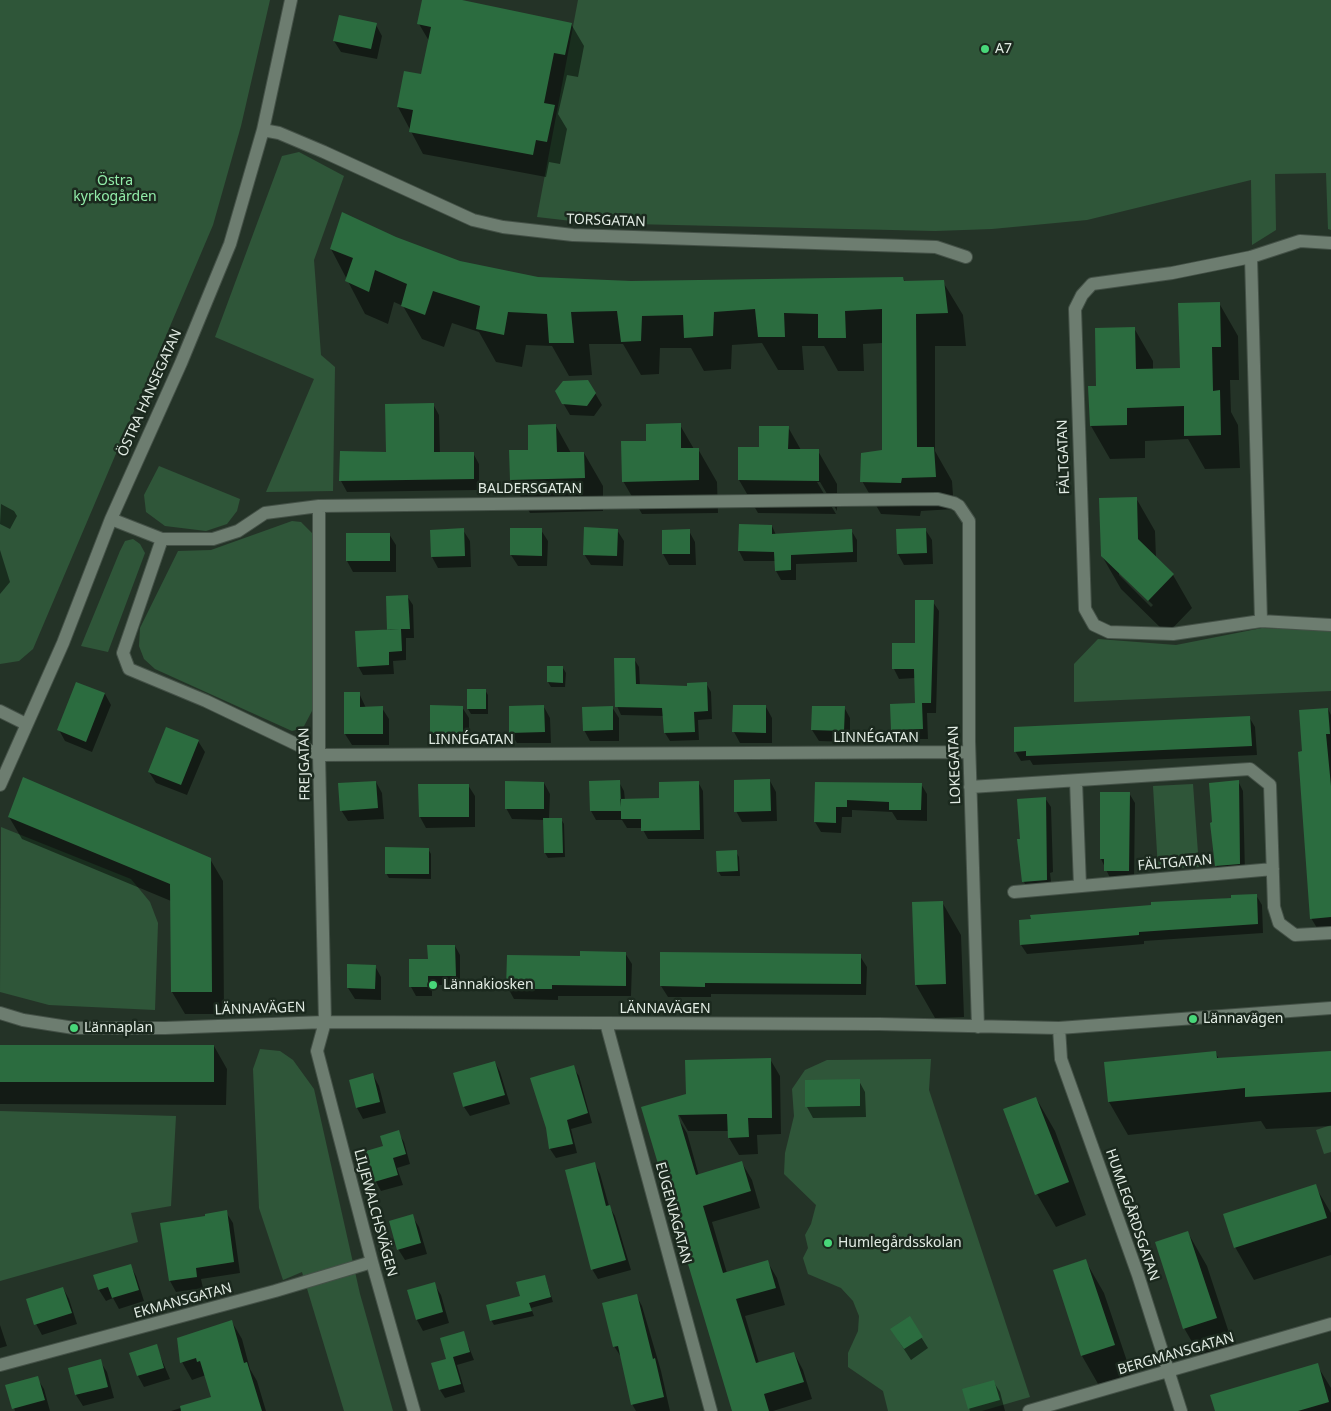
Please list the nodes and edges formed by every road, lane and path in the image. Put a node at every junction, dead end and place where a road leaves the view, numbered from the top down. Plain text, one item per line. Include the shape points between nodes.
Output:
1 (291, 0) edge
2 (263, 130) junction
3 (1331, 243) edge
4 (966, 256) dead end
5 (1251, 257) junction
6 (319, 506) junction
7 (959, 506) joint
8 (110, 519) junction
9 (162, 539) junction
10 (1261, 621) junction
11 (1331, 625) edge
12 (0, 711) edge
13 (26, 724) junction
14 (969, 752) junction
15 (320, 756) junction
16 (1076, 781) junction
17 (0, 786) edge
18 (970, 787) junction
19 (1273, 869) junction
20 (1080, 886) junction
21 (1014, 892) dead end
22 (1331, 933) edge
23 (1331, 1008) edge
24 (0, 1013) edge
25 (325, 1022) junction
26 (606, 1023) junction
27 (978, 1027) junction
28 (1059, 1028) junction
29 (372, 1262) junction
30 (1331, 1324) edge
31 (0, 1365) edge
32 (1170, 1372) junction
33 (414, 1411) edge
34 (711, 1411) edge
35 (1029, 1411) edge
36 (1181, 1411) edge

1 - 2 street, ÖSTRA HANSEGATAN
2 - 4 street, TORSGATAN via 288,137 473,220 503,228 572,235 936,246
2 - 8 street, ÖSTRA HANSEGATAN via 230,244
3 - 5 street, FÄLTGATAN via 1300,242
5 - 10 street
5 - 10 street, FÄLTGATAN via 1172,273 1092,284 1082,294 1075,309 1085,609 1094,624 1109,632 1173,634
6 - 7 street, BALDERSGATAN via 929,499
6 - 9 street, BALDERSGATAN via 265,513 238,532 213,539
6 - 15 street, FREJGATAN
7 - 14 street, LOKEGATAN via 969,521
8 - 9 street, BALDERSGATAN
8 - 13 street, ÖSTRA HANSEGATAN via 63,643
9 - 15 street, LINNÉGATAN via 123,653 129,669 206,701
10 - 11 street, FÄLTGATAN
12 - 13 street
13 - 17 street, ÖSTRA HANSEGATAN
14 - 15 street, LINNÉGATAN
14 - 18 street, LOKEGATAN
15 - 25 street, FREJGATAN
16 - 18 street
16 - 19 street via 1250,769 1270,785
16 - 20 street
18 - 27 street, LOKEGATAN
19 - 20 street, FÄLTGATAN
19 - 22 street via 1274,907 1279,923 1295,935
20 - 21 street, FÄLTGATAN
23 - 28 street, LÄNNAVÄGEN
24 - 25 street, LÄNNAVÄGEN via 74,1028
25 - 26 street, LÄNNAVÄGEN
25 - 29 street, LILJEWALCHSVÄGEN via 317,1050
26 - 27 street, LÄNNAVÄGEN
26 - 34 street, EUGENIAGATAN
27 - 28 street, LÄNNAVÄGEN
28 - 32 street, HUMLEGÅRDSGATAN via 1061,1059
29 - 31 street, EKMANSGATAN
29 - 33 street, LILJEWALCHSVÄGEN
30 - 32 street, BERGMANSGATAN
32 - 35 street, BERGMANSGATAN
32 - 36 street, HUMLEGÅRDSGATAN

